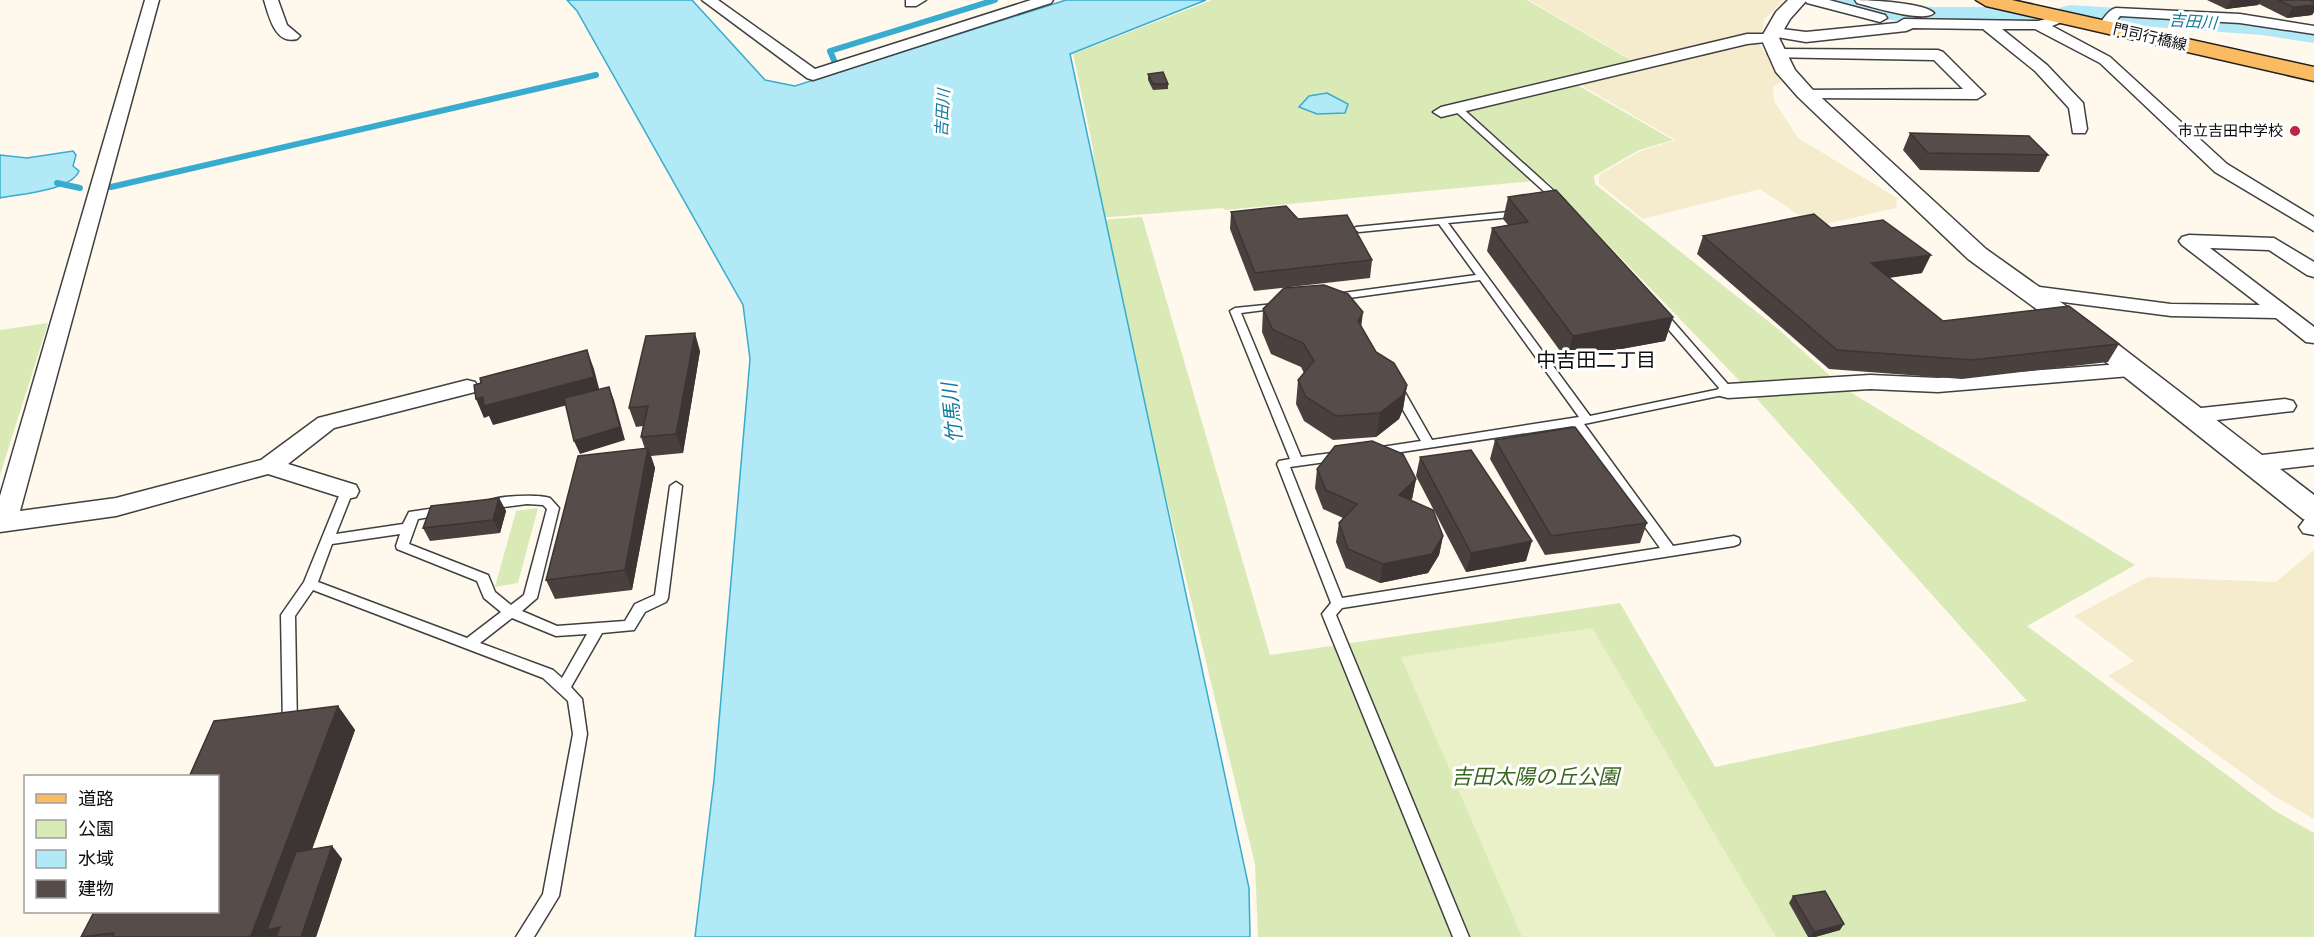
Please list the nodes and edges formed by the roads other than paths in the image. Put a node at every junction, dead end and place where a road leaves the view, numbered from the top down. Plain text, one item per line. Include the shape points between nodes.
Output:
1 (152, 0) edge
2 (272, 0) edge
3 (709, 0) edge
4 (1046, 0) edge
5 (1798, 0) edge
6 (1812, 0) edge
7 (1862, 0) edge
8 (1986, 0) edge
9 (2034, 17) junction
10 (1904, 22) junction
11 (2109, 22) junction
12 (2314, 23) edge
13 (1987, 25) junction
14 (2293, 26) junction
15 (2314, 30) edge
16 (292, 36) dead end
17 (1773, 41) junction
18 (2314, 74) edge
19 (1805, 93) junction
20 (1457, 108) junction
21 (1441, 112) dead end
22 (2079, 129) dead end
23 (1557, 210) edge
24 (1534, 212) edge
25 (1443, 223) junction
26 (2314, 225) edge
27 (1359, 229) dead end
28 (2314, 271) edge
29 (1482, 277) junction
30 (2025, 291) junction
31 (1289, 303) edge
32 (1652, 304) edge
33 (2280, 312) junction
34 (1355, 316) edge
35 (2314, 337) edge
36 (2134, 370) junction
37 (1389, 375) edge
38 (468, 387) dead end
39 (1728, 391) junction
40 (2285, 406) dead end
41 (2192, 416) junction
42 (1582, 421) junction
43 (1429, 444) junction
44 (2314, 457) edge
45 (1297, 462) junction
46 (2254, 464) junction
47 (269, 466) junction
48 (676, 486) dead end
49 (347, 491) joint
50 (2314, 521) edge
51 (2, 522) edge
52 (408, 528) junction
53 (328, 540) junction
54 (1734, 541) dead end
55 (1670, 552) junction
56 (310, 584) junction
57 (1338, 604) junction
58 (510, 612) junction
59 (598, 628) junction
60 (468, 644) junction
61 (563, 688) junction
62 (291, 738) edge
63 (524, 937) edge
64 (1461, 937) edge

1 - 51 street
2 - 16 street via 280,27
3 - 4 street via 813,75
5 - 17 street via 1782,16
6 - 10 street
7 - 9 street via 1929,13
8 - 9 main road, 門司行橋線
9 - 11 main road, 門司行橋線
9 - 13 street
9 - 26 street via 2105,60 2221,168
10 - 13 street
10 - 17 street via 1906,27
11 - 14 street via 2184,14
11 - 18 main road, 門司行橋線
12 - 14 street
13 - 22 street via 2041,68 2077,107
14 - 15 street
17 - 19 street via 1786,72
17 - 19 street via 1938,55 1977,94
17 - 20 street via 1747,39
19 - 30 street via 1936,218
20 - 21 street
20 - 23 lane via 1568,208
24 - 25 lane
25 - 27 lane
25 - 29 lane
28 - 33 street via 2274,244 2189,241
29 - 34 lane via 1338,297
29 - 42 lane
30 - 33 street via 2171,310
30 - 36 street
31 - 45 lane via 1235,311
32 - 39 lane
33 - 35 street
36 - 39 street via 1938,385 1830,383
36 - 41 street
37 - 43 lane
38 - 47 street via 326,423
39 - 42 lane
40 - 41 street
41 - 46 street
42 - 43 lane
42 - 55 lane
43 - 45 lane
44 - 46 street
45 - 57 lane via 1283,464
46 - 50 street
47 - 49 street
47 - 51 street via 116,507
48 - 59 lane via 661,598 640,608 629,626
49 - 53 lane
52 - 53 lane
52 - 58 lane via 402,546 483,578 489,595
52 - 58 lane via 413,515 526,500 546,501 553,508 530,598
53 - 56 lane
54 - 55 lane
55 - 57 lane
56 - 60 lane
56 - 62 lane via 288,615
57 - 64 lane via 1329,614
58 - 59 lane via 556,631
58 - 60 lane
59 - 61 lane
60 - 61 lane via 548,674
61 - 63 lane via 575,699 580,734 551,896

